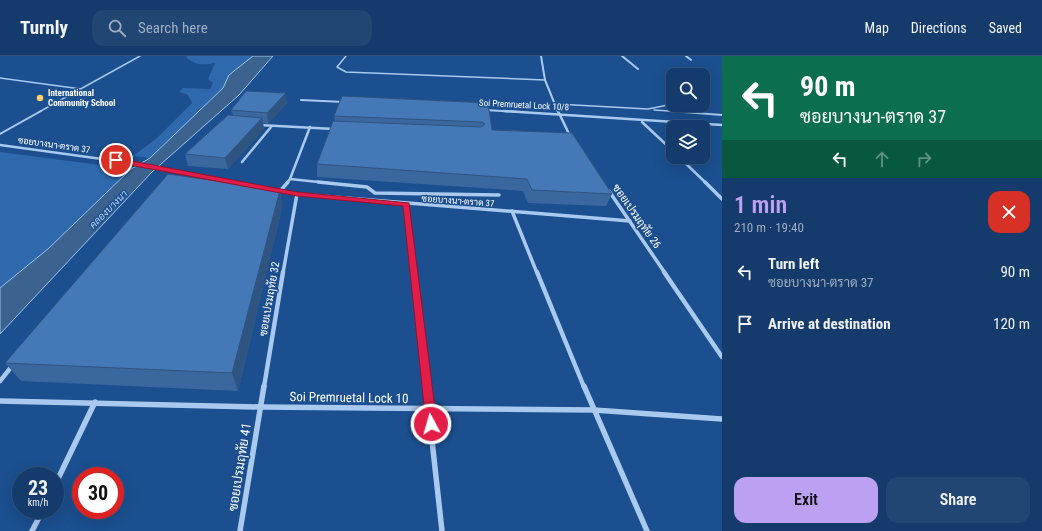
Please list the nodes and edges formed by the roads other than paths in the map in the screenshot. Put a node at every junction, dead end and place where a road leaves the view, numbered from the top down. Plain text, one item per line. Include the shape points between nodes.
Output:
1 (140, 56) edge
2 (346, 56) edge
3 (541, 56) edge
4 (622, 56) edge
5 (686, 56) edge
6 (692, 60) dead end
7 (638, 69) dead end
8 (0, 78) edge
9 (545, 80) junction
10 (81, 89) junction
11 (301, 100) dead end
12 (348, 102) edge
13 (556, 104) junction
14 (666, 105) edge
15 (648, 109) junction
16 (481, 110) edge
17 (559, 114) junction
18 (722, 115) edge
19 (642, 121) junction
20 (255, 125) edge
21 (722, 126) edge
22 (271, 127) junction
23 (310, 127) junction
24 (341, 129) edge
25 (0, 134) edge
26 (574, 141) edge
27 (666, 144) edge
28 (0, 145) edge
29 (242, 162) dead end
30 (686, 164) edge
31 (171, 171) junction
32 (166, 177) edge
33 (290, 179) junction
34 (604, 184) edge
35 (281, 190) junction
36 (297, 194) junction
37 (499, 195) dead end
38 (722, 199) edge
39 (407, 204) junction
40 (512, 212) junction
41 (630, 221) junction
42 (722, 358) edge
43 (15, 363) edge
44 (0, 381) edge
45 (0, 401) edge
46 (95, 402) junction
47 (260, 407) junction
48 (430, 409) junction
49 (594, 410) junction
50 (722, 419) edge
51 (64, 467) edge
52 (38, 519) edge
53 (32, 531) edge
54 (240, 531) edge
55 (442, 531) edge
56 (647, 531) edge

1 - 10 lane
2 - 9 lane via 337,67 346,72
3 - 9 street
4 - 7 street
5 - 6 street
8 - 10 lane
9 - 13 street
10 - 25 lane
11 - 12 street
13 - 15 lane
13 - 17 street
14 - 15 lane
15 - 18 lane
16 - 17 street, Soi Premruetal Lock 10/8
17 - 19 street, Soi Premruetal Lock 10/8
17 - 26 street
19 - 21 street, Soi Premruetal Lock 10/8
19 - 27 street
20 - 22 street
22 - 23 street
22 - 29 street
23 - 24 street
23 - 33 street
28 - 31 street, ซอยบางนา-ตราด 37 via 131,162
30 - 38 street
31 - 32 street
31 - 35 street, ซอยบางนา-ตราด 37
33 - 35 street
33 - 37 street via 367,187 375,193
34 - 41 street, ซอยเปรมฤทัย 26
35 - 36 street, ซอยบางนา-ตราด 37
36 - 39 street, ซอยบางนา-ตราด 37
36 - 47 street, ซอยเปรมฤทัย 32
39 - 40 street, ซอยบางนา-ตราด 37
39 - 48 street
40 - 41 street, ซอยบางนา-ตราด 37
40 - 49 street
41 - 42 street, ซอยเปรมฤทัย 26
43 - 44 street
45 - 46 street, Soi Premruetal Lock 10
46 - 47 street, Soi Premruetal Lock 10
46 - 51 street
47 - 48 street, Soi Premruetal Lock 10
47 - 54 street, ซอยเปรมฤทัย 41
48 - 49 street, Soi Premruetal Lock 10
48 - 55 street
49 - 50 street, Soi Premruetal Lock 10
49 - 56 street
52 - 53 street

